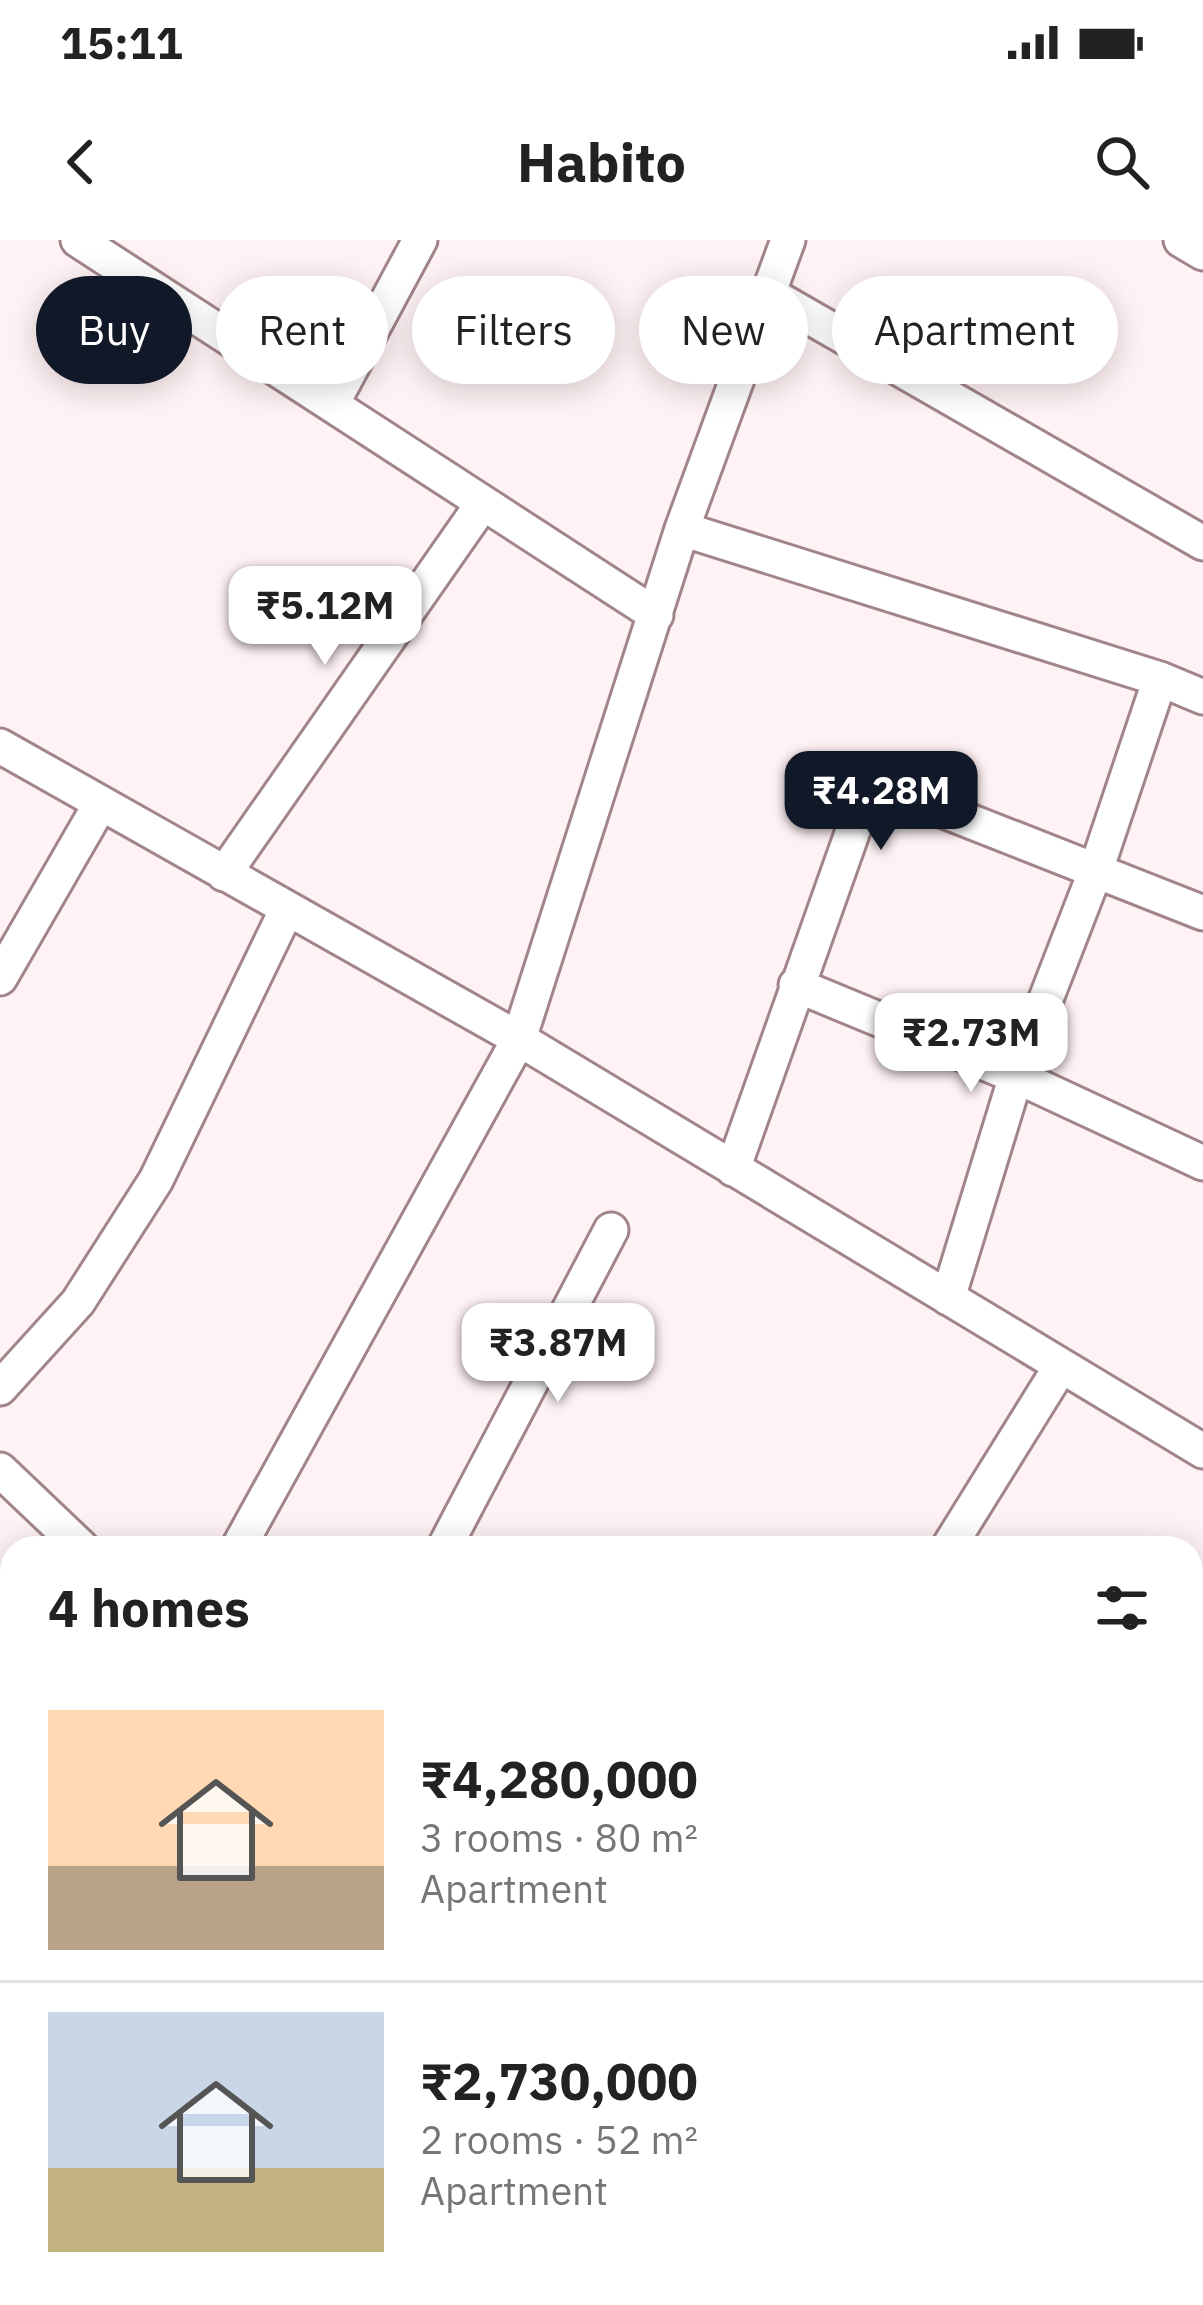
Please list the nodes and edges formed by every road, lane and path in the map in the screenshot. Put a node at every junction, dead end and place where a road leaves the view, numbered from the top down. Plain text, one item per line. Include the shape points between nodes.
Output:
1 (78, 240) edge
2 (420, 240) edge
3 (788, 240) edge
4 (1180, 240) edge
5 (1203, 253) edge
6 (773, 276) edge
7 (808, 316) edge
8 (733, 384) edge
9 (332, 404) junction
10 (483, 503) junction
11 (682, 529) junction
12 (1203, 543) edge
13 (656, 615) junction
14 (1160, 679) junction
15 (1203, 697) edge
16 (0, 746) edge
17 (101, 803) junction
18 (1096, 870) junction
19 (224, 874) junction
20 (287, 909) junction
21 (1203, 913) edge
22 (0, 978) edge
23 (796, 985) junction
24 (519, 1039) junction
25 (1016, 1076) junction
26 (1203, 1162) edge
27 (733, 1169) junction
28 (611, 1230) dead end
29 (948, 1298) junction
30 (1061, 1366) junction
31 (0, 1388) edge
32 (1201, 1445) edge
33 (0, 1470) edge
34 (69, 1536) edge
35 (245, 1536) edge
36 (450, 1536) edge
37 (955, 1536) edge

1 - 9 street
2 - 9 street
3 - 6 street
4 - 5 street
7 - 12 street
8 - 11 street
9 - 10 street
10 - 13 street
10 - 19 street
11 - 13 street
11 - 14 street
13 - 24 street
14 - 15 street
14 - 18 street
16 - 17 street
17 - 19 street
17 - 22 street
18 - 21 street
18 - 23 street via 890,793 861,808
18 - 25 street
19 - 20 street
20 - 24 street
20 - 31 street via 156,1180 78,1302
23 - 25 street
23 - 27 street
24 - 27 street
24 - 35 street
25 - 26 street
25 - 29 street
27 - 29 street
28 - 36 street
29 - 30 street
30 - 32 street
30 - 37 street
33 - 34 street

